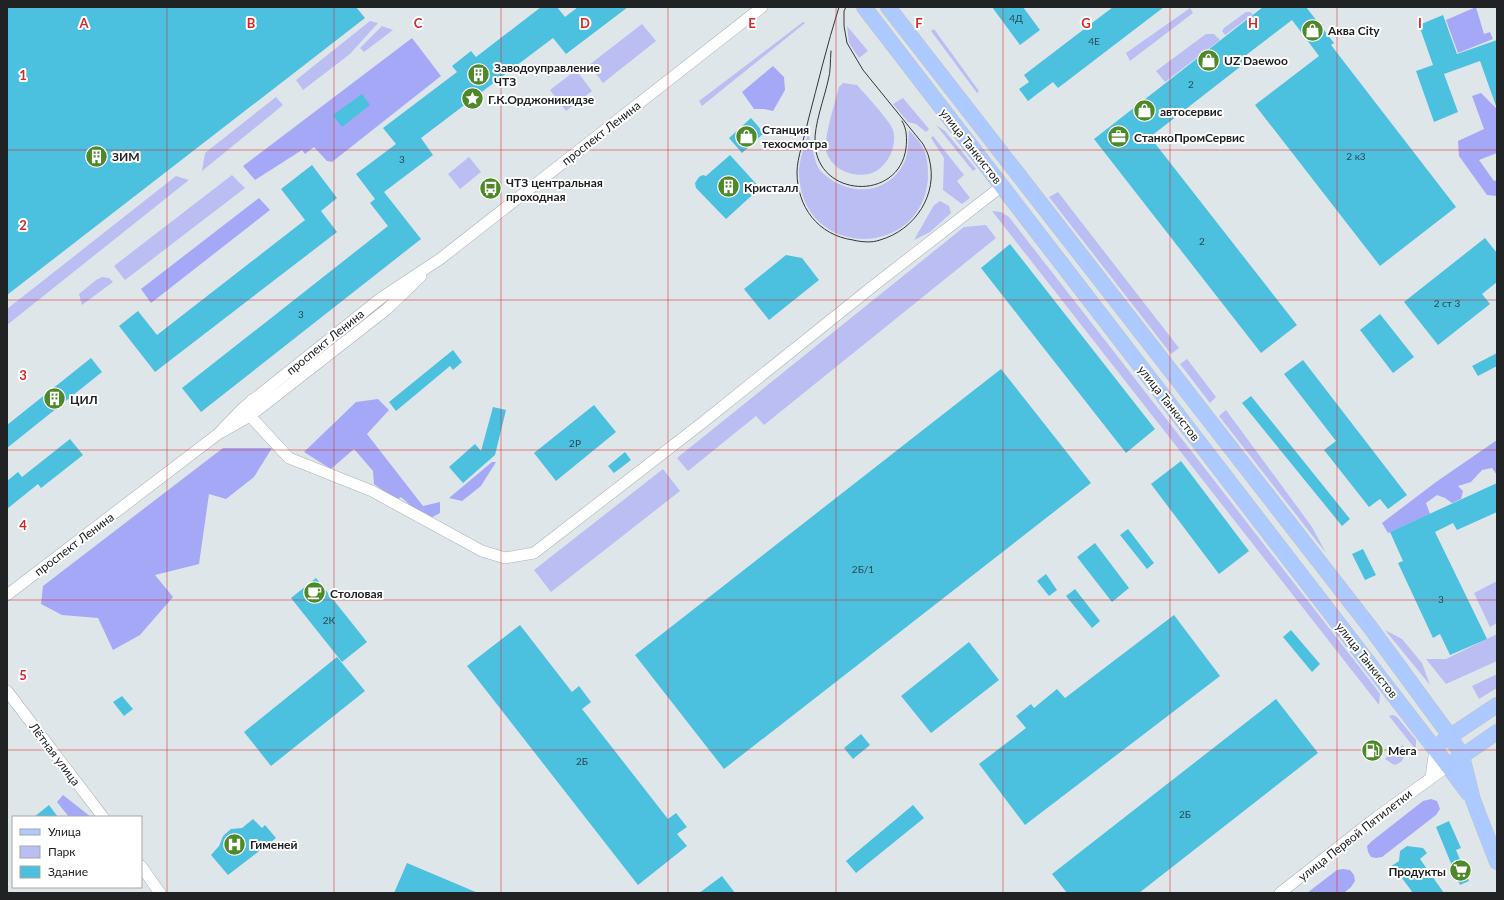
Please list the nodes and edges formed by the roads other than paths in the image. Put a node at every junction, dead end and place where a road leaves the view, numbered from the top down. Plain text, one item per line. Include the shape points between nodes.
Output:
1 (762, 7) edge
2 (864, 7) edge
3 (888, 7) edge
4 (1017, 174) junction
5 (1002, 186) junction
6 (440, 258) junction
7 (381, 298) junction
8 (387, 309) junction
9 (252, 400) junction
10 (250, 416) junction
11 (218, 434) junction
12 (7, 595) edge
13 (7, 691) edge
14 (1497, 705) edge
15 (1497, 732) edge
16 (1450, 736) junction
17 (1435, 748) junction
18 (1462, 756) junction
19 (1448, 766) junction
20 (1431, 778) junction
21 (1473, 800) junction
22 (102, 816) edge
23 (1497, 862) edge
24 (142, 867) edge
25 (160, 893) edge
26 (1280, 893) edge

1 - 6 street, проспект Ленина
2 - 5 main road, улица Танкистов
3 - 4 main road, улица Танкистов
4 - 5 main road
4 - 16 main road, улица Танкистов via 1370,627
5 - 10 street via 534,553 505,558 482,551 372,491 289,458
5 - 17 main road, улица Танкистов
6 - 7 street, проспект Ленина
6 - 8 street, проспект Ленина
7 - 8 street via 389,299
7 - 9 street, проспект Ленина
8 - 10 street, проспект Ленина
9 - 10 street via 249,406
9 - 11 street, проспект Ленина
10 - 11 street, проспект Ленина
11 - 12 street, проспект Ленина
13 - 22 street, Лётная улица
14 - 16 main road
15 - 18 main road, улица Первой Пятилетки
16 - 17 main road
16 - 18 main road, улица Танкистов
17 - 19 main road, улица Танкистов
17 - 20 street
18 - 19 main road, улица Первой Пятилетки
18 - 21 main road, улица Танкистов
19 - 20 street, улица Первой Пятилетки
19 - 21 main road, улица Танкистов
20 - 26 street, улица Первой Пятилетки
21 - 23 main road, улица Танкистов
24 - 25 street

